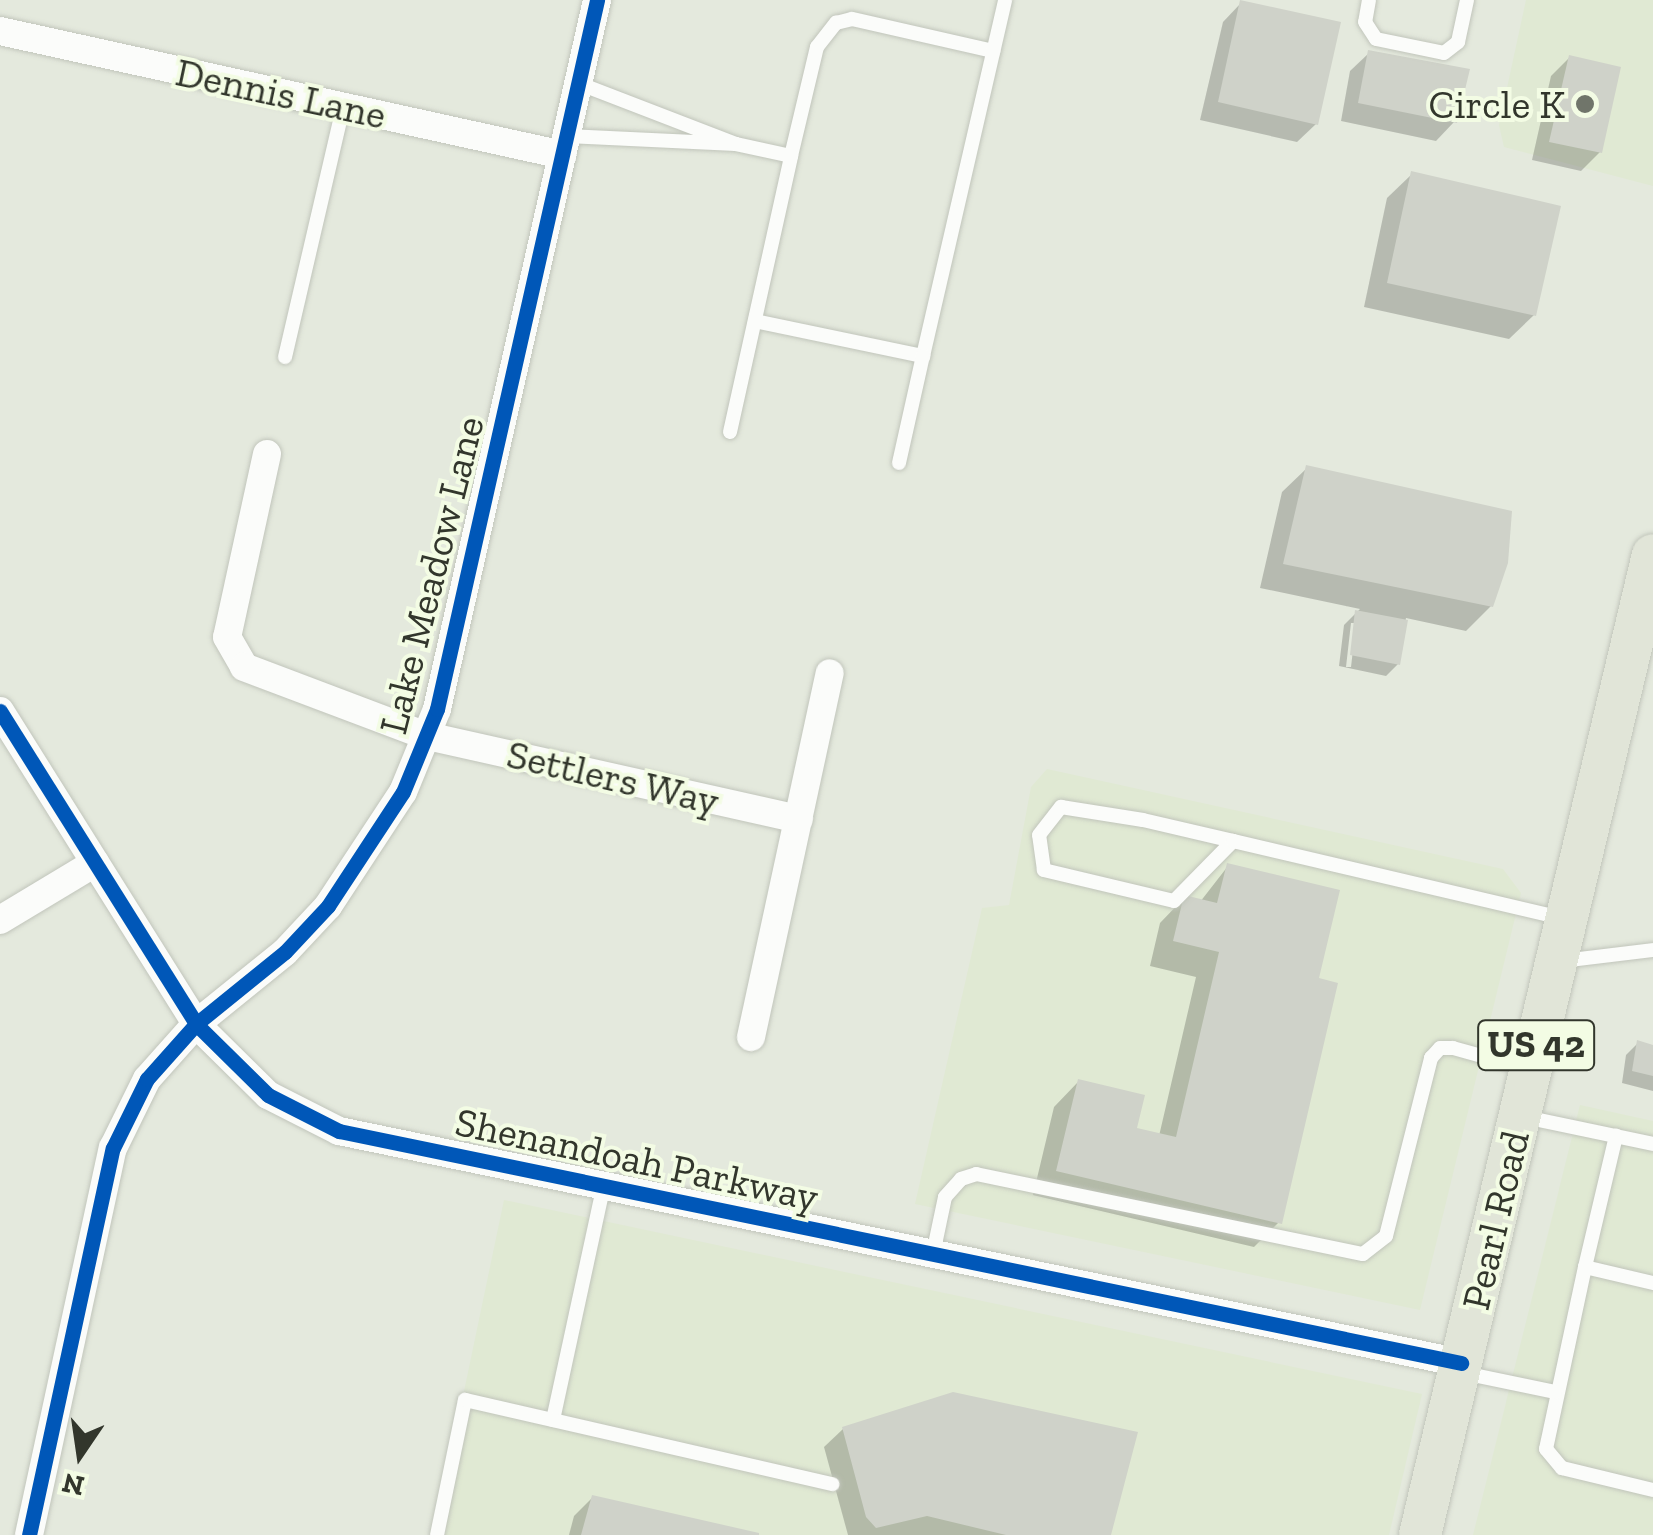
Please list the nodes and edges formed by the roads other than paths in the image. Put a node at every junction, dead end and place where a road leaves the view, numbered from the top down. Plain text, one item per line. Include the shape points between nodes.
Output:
1 (597, 0) edge
2 (1005, 0) edge
3 (1369, 0) edge
4 (1467, 0) edge
5 (0, 31) edge
6 (993, 52) junction
7 (578, 83) junction
8 (343, 107) junction
9 (736, 144) junction
10 (565, 145) junction
11 (790, 156) junction
12 (756, 321) junction
13 (923, 356) junction
14 (286, 357) dead end
15 (730, 432) dead end
16 (267, 454) dead end
17 (899, 463) dead end
18 (1653, 555) edge
19 (830, 673) dead end
20 (0, 710) edge
21 (427, 736) junction
22 (799, 819) junction
23 (1234, 841) junction
24 (96, 863) junction
25 (1566, 919) junction
26 (0, 920) edge
27 (1653, 950) edge
28 (1556, 961) junction
29 (196, 1024) junction
30 (751, 1037) dead end
31 (1530, 1069) junction
32 (1519, 1115) junction
33 (1616, 1136) junction
34 (1653, 1144) edge
35 (604, 1186) junction
36 (933, 1254) junction
37 (1585, 1267) junction
38 (1653, 1283) edge
39 (1460, 1367) junction
40 (1555, 1392) junction
41 (553, 1420) junction
42 (832, 1484) dead end
43 (1653, 1490) edge
44 (29, 1535) edge
45 (437, 1535) edge
46 (1420, 1535) edge

1 - 7 street, Lake Meadow Lane
2 - 6 lane
3 - 4 lane via 1365,22 1376,38 1444,53 1458,42
5 - 8 street, Dennis Lane
6 - 11 lane via 852,19 836,24 817,48
6 - 13 lane
7 - 9 lane
7 - 10 street, Lake Meadow Lane
8 - 10 street, Dennis Lane
8 - 14 lane
9 - 10 lane
9 - 11 lane
10 - 21 street, Lake Meadow Lane via 454,648
11 - 12 lane
12 - 13 lane
12 - 15 lane
13 - 17 lane
16 - 21 street, Settlers Way via 226,637 232,656 268,680
18 - 25 main road, Pearl Road / US 42
19 - 22 street
20 - 24 street, Shenandoah Parkway
21 - 22 street, Settlers Way
21 - 29 street, Lake Meadow Lane via 372,846 328,906 285,952
22 - 30 street
23 - 23 lane via 1060,808 1039,835 1044,870 1174,901
23 - 25 lane
24 - 26 street
24 - 29 street, Shenandoah Parkway
25 - 28 main road, Pearl Road / US 42
27 - 28 lane
28 - 31 main road, Pearl Road / US 42
29 - 35 street, Shenandoah Parkway via 268,1095 339,1131
29 - 44 street, Lake Meadow Lane via 146,1079 113,1148
31 - 32 main road, Pearl Road / US 42
31 - 36 lane via 1454,1048 1440,1048 1430,1058 1386,1236 1364,1254 976,1174 946,1197
32 - 33 lane
32 - 39 main road, Pearl Road / US 42
33 - 34 lane
33 - 37 lane
35 - 36 street, Shenandoah Parkway
35 - 41 lane
36 - 39 street, Shenandoah Parkway
37 - 38 lane
37 - 40 lane
39 - 40 lane
39 - 46 main road, Pearl Road / US 42
40 - 43 lane via 1546,1449 1562,1468
41 - 42 lane
41 - 45 lane via 465,1400

